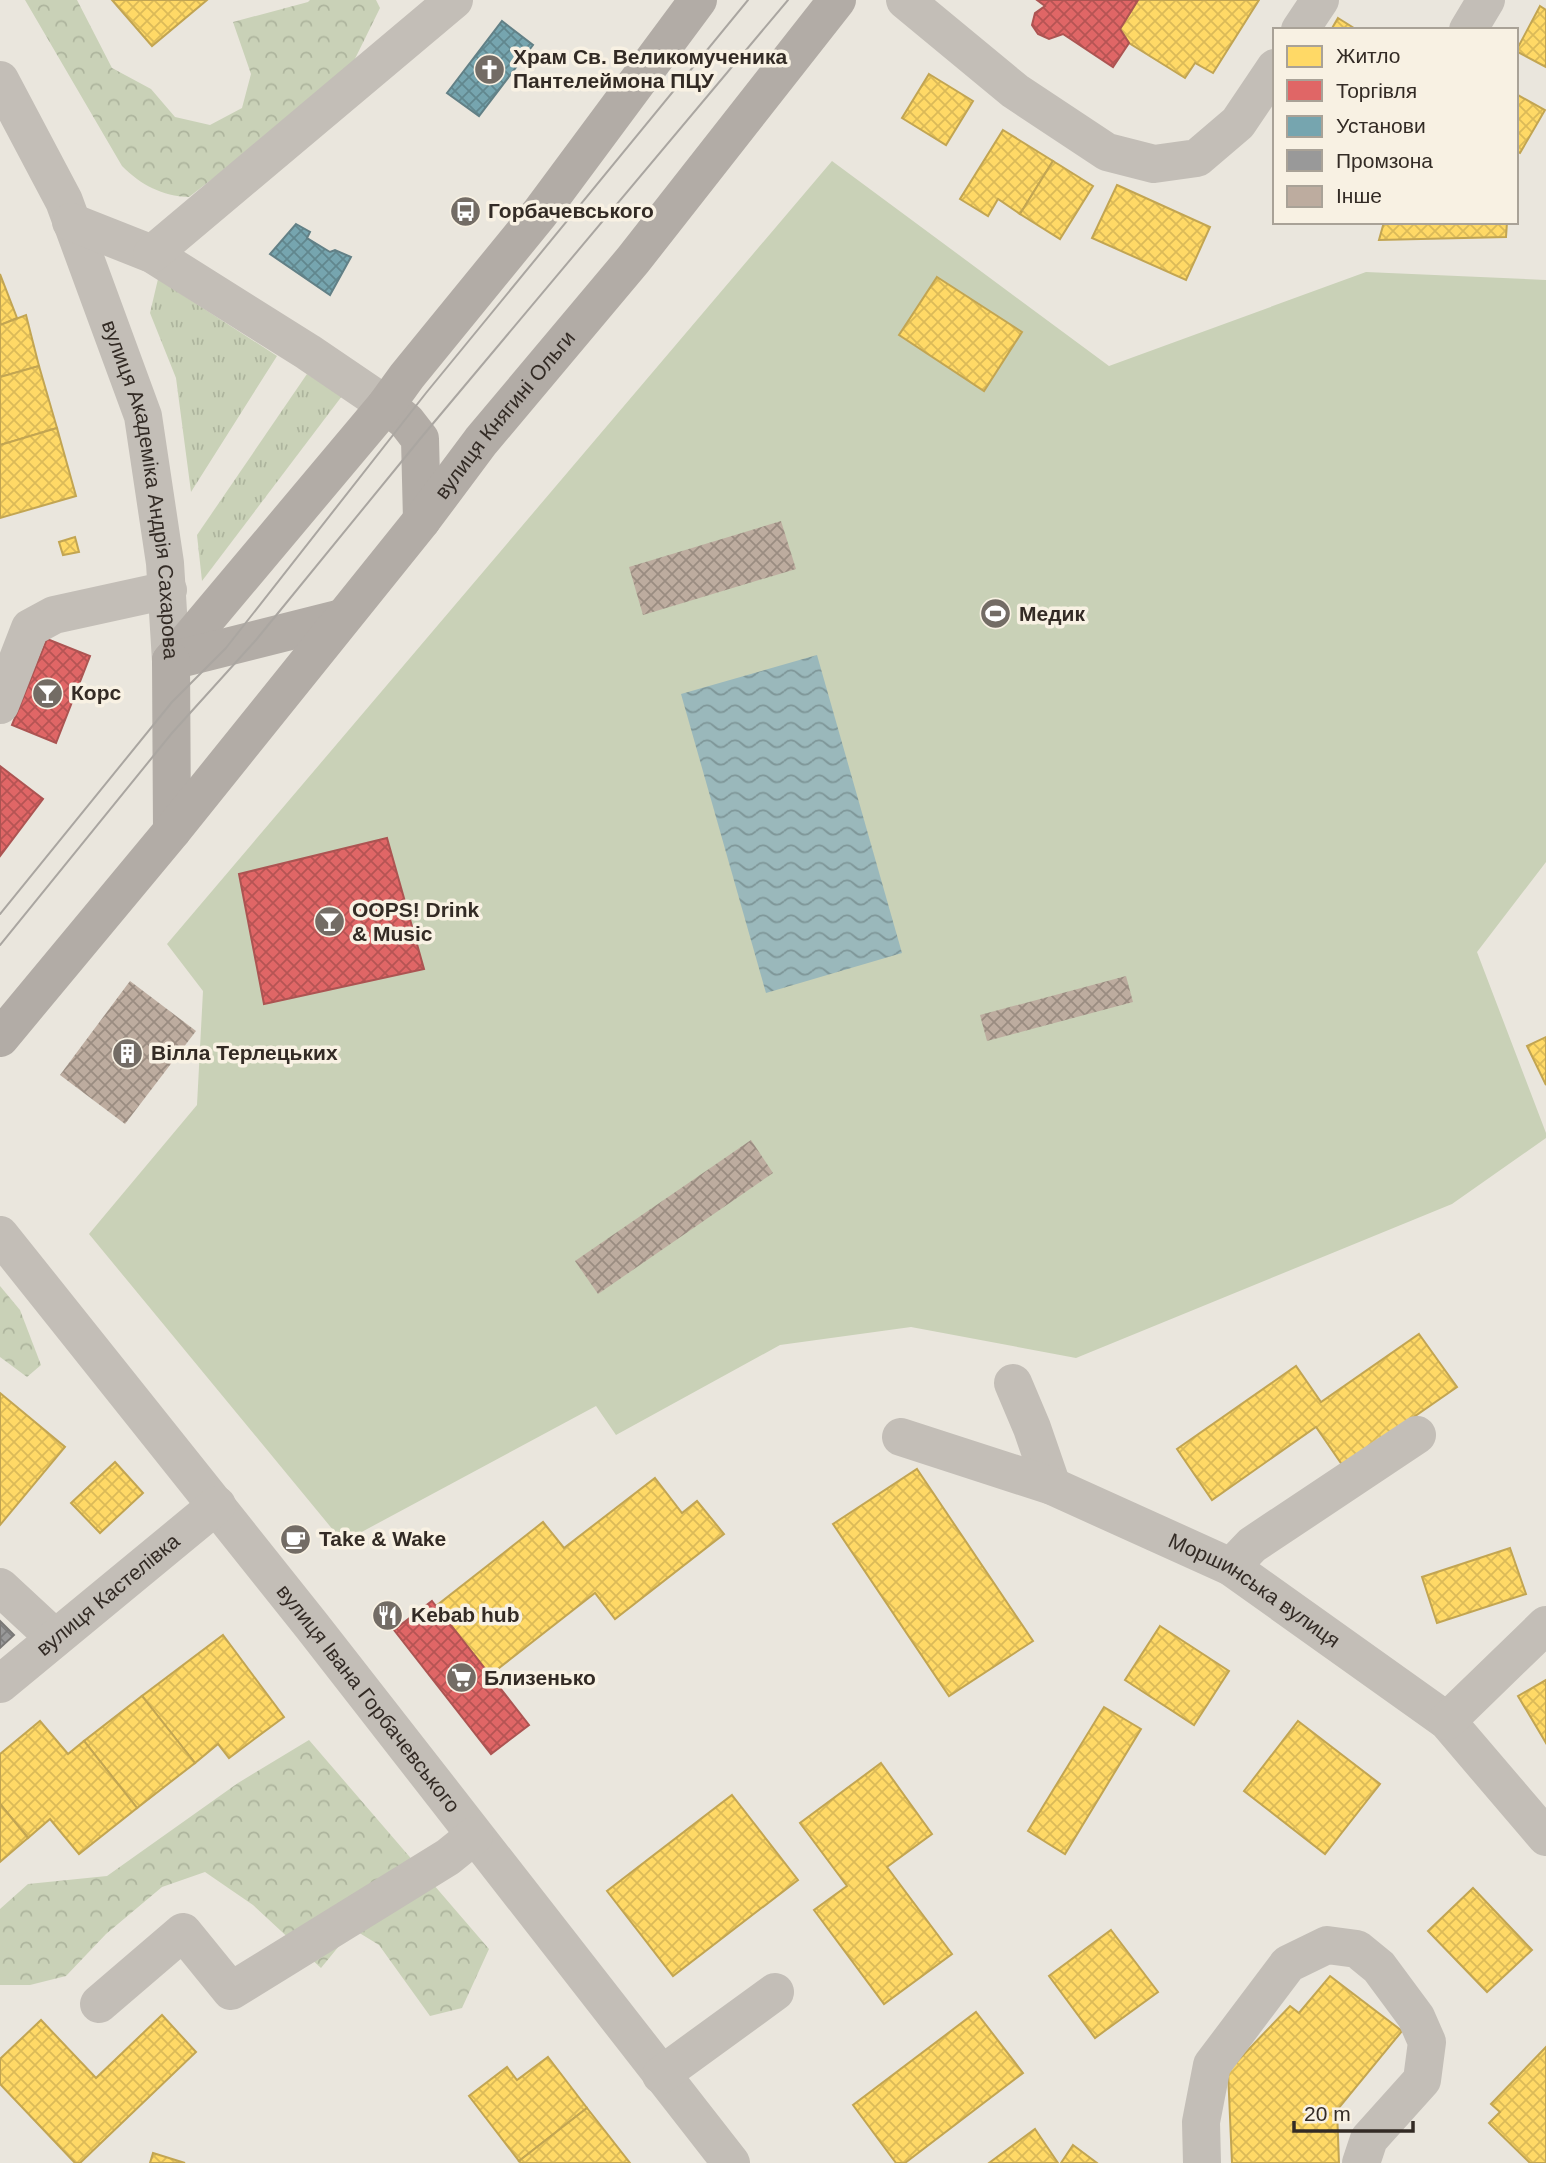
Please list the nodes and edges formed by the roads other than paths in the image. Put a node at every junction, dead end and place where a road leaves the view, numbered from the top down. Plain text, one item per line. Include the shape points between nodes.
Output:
1 (698, 0) edge
2 (837, 0) edge
3 (905, 0) edge
4 (1320, 0) edge
5 (1486, 0) edge
6 (443, 3) edge
7 (1301, 28) edge
8 (1469, 28) edge
9 (1273, 71) edge
10 (0, 80) edge
11 (71, 222) junction
12 (152, 254) junction
13 (386, 405) junction
14 (422, 520) junction
15 (168, 590) junction
16 (342, 618) junction
17 (171, 662) junction
18 (0, 705) edge
19 (172, 831) junction
20 (0, 1038) edge
21 (0, 1236) edge
22 (1013, 1383) dead end
23 (1416, 1435) dead end
24 (901, 1437) dead end
25 (1052, 1486) junction
26 (217, 1505) junction
27 (1231, 1567) junction
28 (0, 1587) edge
29 (1546, 1625) edge
30 (55, 1638) junction
31 (0, 1684) edge
32 (1447, 1721) junction
33 (474, 1836) junction
34 (1546, 1837) edge
35 (775, 1992) dead end
36 (99, 2004) dead end
37 (661, 2075) junction
38 (730, 2163) edge
39 (1202, 2163) edge
40 (1361, 2163) edge

1 - 13 main road via 540,213
2 - 14 main road, вулиця Княгині Ольги via 634,260 481,442
3 - 9 street via 1015,91 1107,152 1154,164 1197,159 1238,123
4 - 7 street
5 - 8 street
6 - 12 street
10 - 11 street, вулиця Академіка Андрія Сахарова
11 - 12 street
11 - 15 street, вулиця Академіка Андрія Сахарова via 143,416
12 - 13 street
13 - 14 main road via 420,439
13 - 17 main road
14 - 16 main road, вулиця Княгині Ольги
15 - 17 street, вулиця Академіка Андрія Сахарова
15 - 18 street via 54,615 30,628
16 - 17 main road
16 - 19 main road, вулиця Княгині Ольги
17 - 19 main road, вулиця Академіка Андрія Сахарова
19 - 20 main road
21 - 26 street, вулиця Івана Горбачевського
22 - 25 street
23 - 27 street via 1252,1545
24 - 25 street, Моршинська вулиця
25 - 27 street, Моршинська вулиця
26 - 30 street, вулиця Кастелівка
26 - 33 street, вулиця Івана Горбачевського
27 - 32 street, Моршинська вулиця
28 - 30 street
29 - 32 street
30 - 31 street, вулиця Кастелівка
32 - 34 street, Моршинська вулиця
33 - 36 street via 448,1857 232,1991 183,1932
33 - 37 street, вулиця Івана Горбачевського
35 - 37 street
37 - 38 street, вулиця Івана Горбачевського
39 - 40 street via 1201,2122 1213,2065 1288,1964 1327,1945 1357,1949 1379,1967 1416,2017 1427,2042 1422,2080 1369,2139

